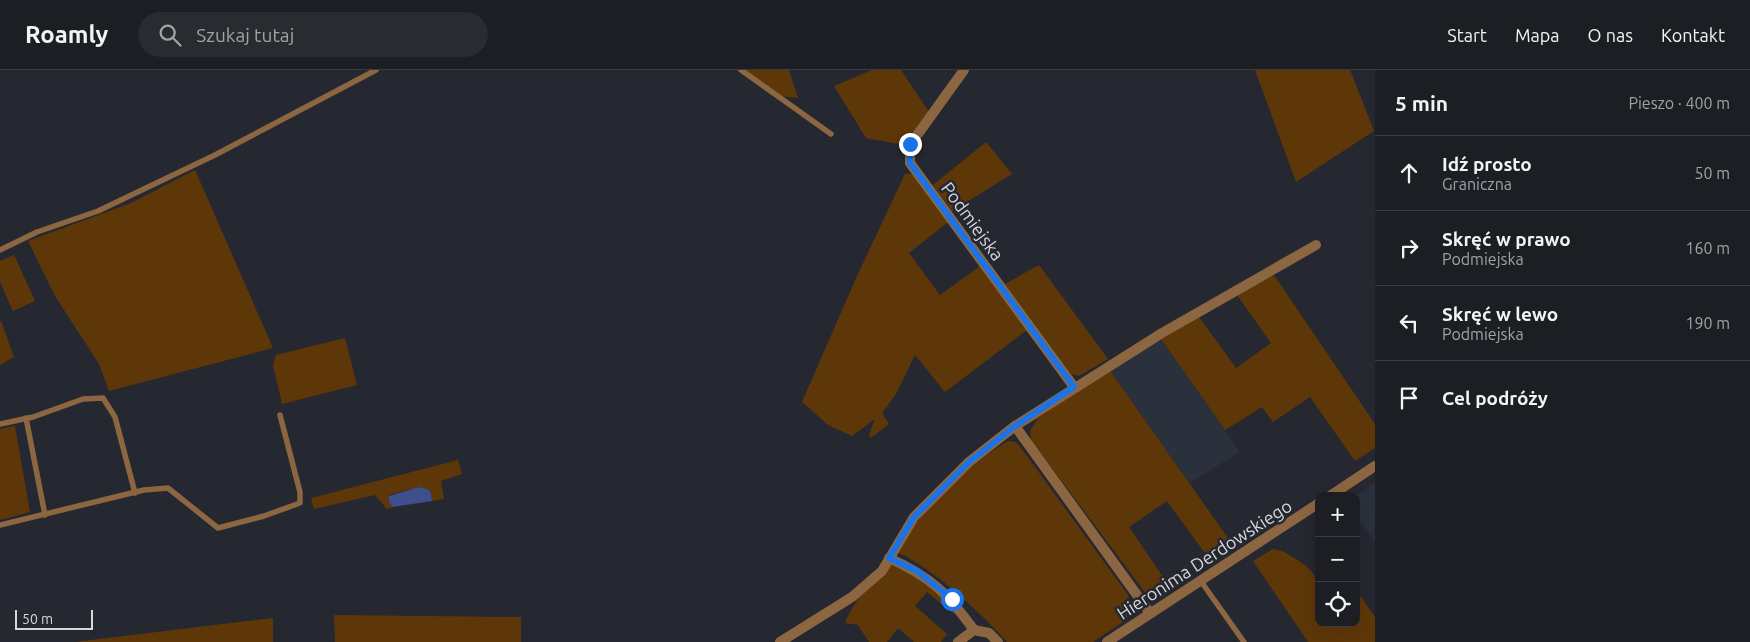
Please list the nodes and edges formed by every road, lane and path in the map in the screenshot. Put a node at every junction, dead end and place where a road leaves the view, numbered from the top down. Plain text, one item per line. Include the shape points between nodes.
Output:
1 (376, 70) edge
2 (741, 70) edge
3 (964, 70) edge
4 (831, 134) dead end
5 (1316, 245) dead end
6 (0, 250) edge
7 (1074, 387) junction
8 (280, 415) dead end
9 (26, 418) junction
10 (0, 424) edge
11 (1015, 426) junction
12 (1375, 466) edge
13 (1336, 492) edge
14 (135, 493) junction
15 (1315, 506) edge
16 (45, 515) junction
17 (0, 525) edge
18 (889, 558) junction
19 (1200, 580) junction
20 (1150, 613) junction
21 (974, 630) junction
22 (780, 642) edge
23 (958, 642) edge
24 (998, 642) edge
25 (1107, 642) edge
26 (1244, 642) edge

1 - 6 lane via 215,155 98,211 37,232
2 - 4 lane
3 - 7 street, Podmiejska via 910,144 910,163
5 - 7 street
7 - 11 street
8 - 14 lane via 300,503 218,528 168,488
9 - 10 lane
9 - 14 lane via 83,399 103,398 115,417
9 - 16 lane
11 - 18 street via 969,462 914,517
11 - 20 street
12 - 13 street
14 - 16 lane
15 - 19 street, Hieronima Derdowskiego
16 - 17 lane
18 - 21 street via 917,571 952,599
18 - 22 street via 882,571 852,597
19 - 20 street, Hieronima Derdowskiego
19 - 26 lane
20 - 25 street, Hieronima Derdowskiego
21 - 23 street
21 - 24 street via 989,633

